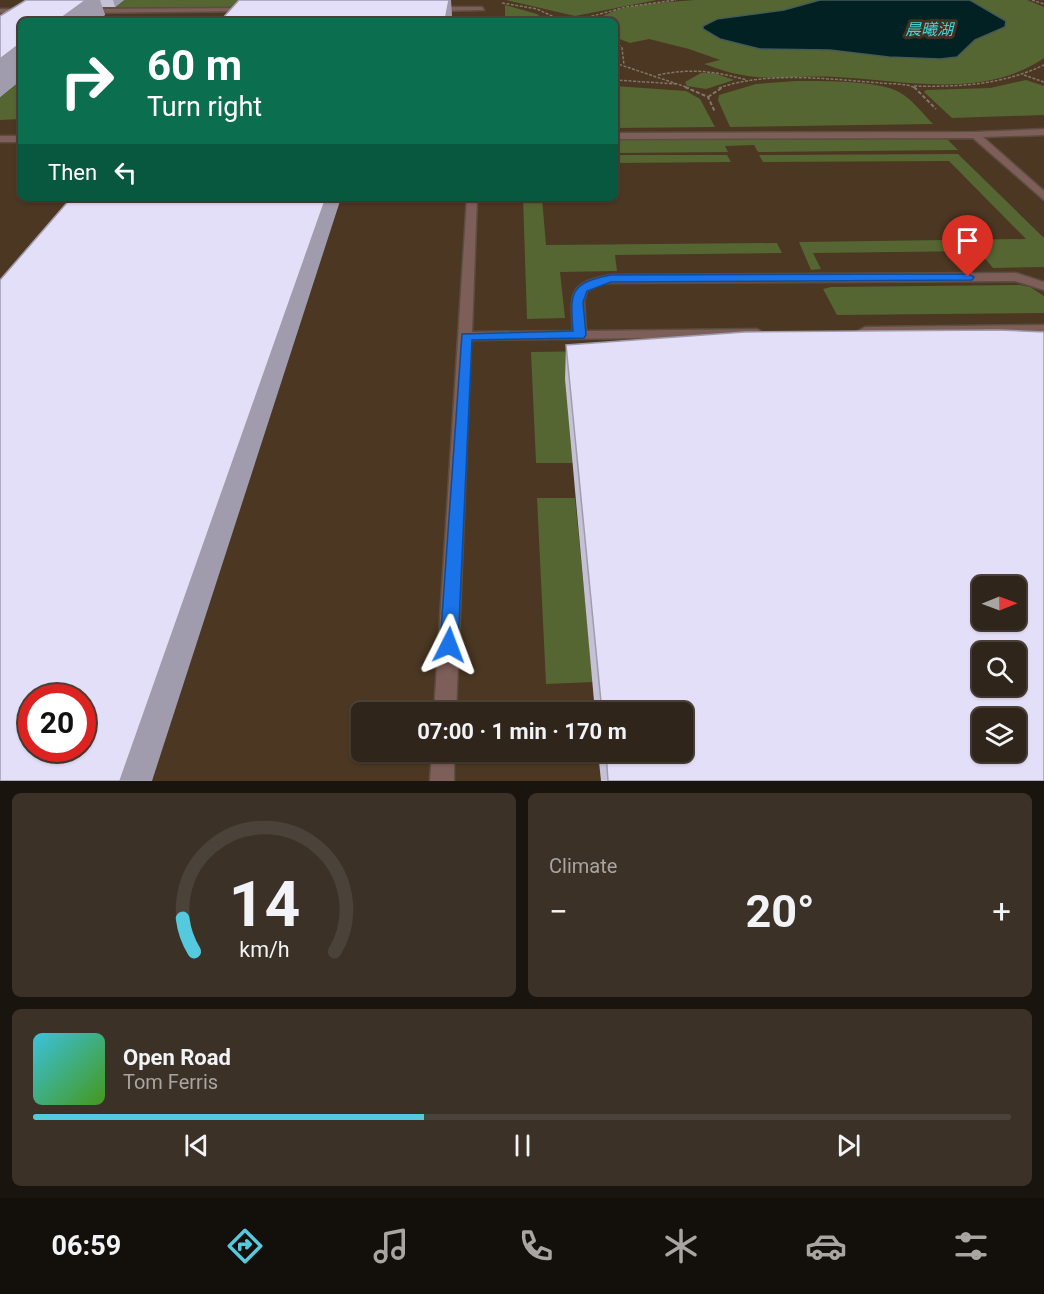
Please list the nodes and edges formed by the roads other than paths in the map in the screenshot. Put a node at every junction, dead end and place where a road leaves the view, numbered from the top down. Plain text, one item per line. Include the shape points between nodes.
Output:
1 (483, 4) edge
2 (423, 9) edge
3 (257, 10) edge
4 (0, 11) edge
5 (31, 11) edge
6 (78, 11) dead end
7 (1044, 132) edge
8 (975, 135) junction
9 (618, 136) edge
10 (4, 139) edge
11 (0, 147) edge
12 (1027, 181) junction
13 (1044, 181) edge
14 (1044, 197) edge
15 (472, 201) edge
16 (1044, 286) edge
17 (1044, 329) edge
18 (854, 331) edge
19 (770, 332) edge
20 (580, 335) junction
21 (466, 336) junction
22 (447, 702) edge
23 (443, 762) edge
24 (442, 781) edge

1 - 2 lane
3 - 6 lane
4 - 5 lane
7 - 8 lane
8 - 9 lane
8 - 12 lane
10 - 11 lane
12 - 13 lane
12 - 14 lane
15 - 21 lane
16 - 20 lane via 1016,277 611,279 582,289 577,302
17 - 18 lane
19 - 20 lane
20 - 21 lane
21 - 22 lane
23 - 24 lane

